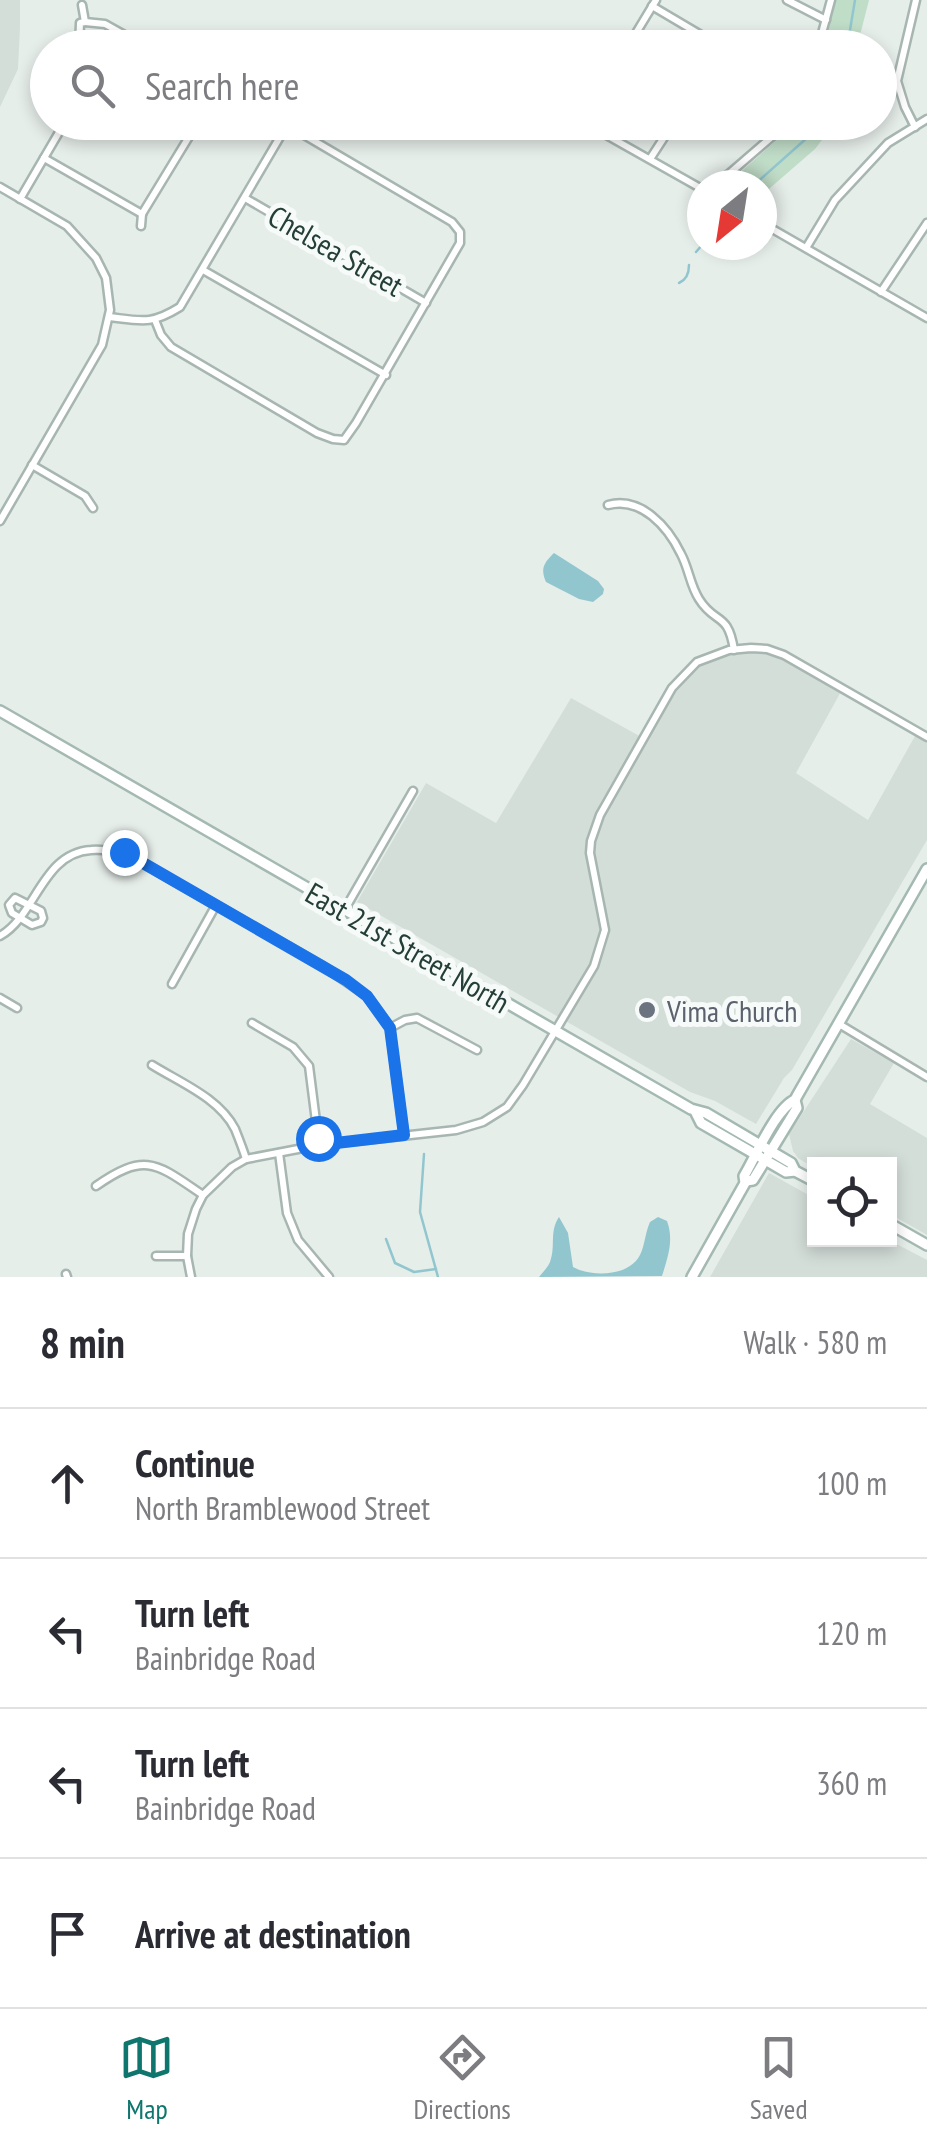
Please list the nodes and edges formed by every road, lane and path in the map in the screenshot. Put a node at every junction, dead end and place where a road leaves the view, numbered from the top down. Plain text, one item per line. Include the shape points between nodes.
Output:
1 (788, 0) edge
2 (831, 0) edge
3 (654, 3) edge
4 (915, 3) edge
5 (82, 5) dead end
6 (924, 10) dead end
7 (826, 20) junction
8 (85, 22) junction
9 (80, 30) edge
10 (116, 30) edge
11 (638, 30) edge
12 (695, 30) edge
13 (823, 30) edge
14 (927, 119) edge
15 (915, 127) junction
16 (897, 138) edge
17 (54, 140) edge
18 (187, 140) edge
19 (276, 140) edge
20 (312, 140) edge
21 (616, 140) edge
22 (662, 140) edge
23 (767, 140) edge
24 (893, 140) edge
25 (44, 158) junction
26 (650, 159) junction
27 (733, 170) edge
28 (687, 180) edge
29 (0, 187) edge
30 (245, 198) junction
31 (20, 199) junction
32 (142, 214) junction
33 (927, 223) edge
34 (141, 226) dead end
35 (777, 232) edge
36 (806, 248) junction
37 (203, 270) junction
38 (881, 292) junction
39 (426, 303) junction
40 (109, 317) junction
41 (927, 318) edge
42 (155, 320) junction
43 (386, 375) junction
44 (32, 465) junction
45 (608, 505) dead end
46 (93, 508) dead end
47 (0, 521) edge
48 (734, 650) junction
49 (0, 711) edge
50 (927, 736) edge
51 (413, 792) dead end
52 (927, 869) edge
53 (29, 904) junction
54 (216, 905) junction
55 (345, 910) junction
56 (21, 918) junction
57 (0, 936) edge
58 (172, 984) dead end
59 (0, 998) edge
60 (17, 1008) dead end
61 (252, 1022) dead end
62 (838, 1024) junction
63 (390, 1028) junction
64 (555, 1031) junction
65 (476, 1050) dead end
66 (152, 1066) dead end
67 (927, 1077) edge
68 (695, 1111) junction
69 (779, 1126) junction
70 (738, 1132) junction
71 (404, 1135) junction
72 (319, 1145) junction
73 (278, 1153) junction
74 (764, 1153) junction
75 (246, 1160) junction
76 (794, 1167) junction
77 (807, 1177) edge
78 (96, 1186) dead end
79 (203, 1195) junction
80 (897, 1228) edge
81 (927, 1246) edge
82 (156, 1256) dead end
83 (188, 1256) junction
84 (190, 1277) edge
85 (330, 1277) edge
86 (692, 1277) edge

1 - 7 street
2 - 7 street
3 - 11 street
3 - 12 street
4 - 6 street
4 - 15 street via 897,81
5 - 8 street
7 - 13 street
8 - 9 street
8 - 10 street
14 - 15 street
15 - 16 street
17 - 25 street
18 - 32 street
19 - 30 street
20 - 39 street via 460,232
21 - 26 street
22 - 26 street
23 - 27 street
24 - 36 street via 835,200
25 - 31 street
25 - 32 street
26 - 28 street
29 - 31 street
30 - 37 street
30 - 39 street, Chelsea Street
31 - 40 street via 67,226 96,258 106,278
32 - 34 street
33 - 38 street
35 - 36 street
36 - 38 street
37 - 42 street via 180,307
37 - 43 street
38 - 41 street
39 - 43 street
40 - 42 street
40 - 44 street via 102,345
42 - 43 street via 171,347 333,440 344,440
44 - 46 street via 85,496
44 - 47 street
45 - 48 street via 635,505 660,523 698,598 728,626
48 - 50 street via 784,655
48 - 64 street via 698,662 672,688 600,814 590,854 605,930 594,966
49 - 55 main road, East 21st Street North
51 - 55 street
52 - 62 main road
53 - 54 street via 62,860 88,849 124,852
53 - 56 street
53 - 56 street via 12,901 10,909
53 - 56 street via 43,918 37,924
54 - 58 street
54 - 63 street via 346,980
55 - 64 main road, East 21st Street North
56 - 57 street
59 - 60 street
61 - 72 street via 293,1047 308,1066
62 - 67 street
62 - 69 main road
63 - 65 street via 417,1018
63 - 71 street
64 - 68 main road, East 21st Street North
64 - 71 street via 507,1107 456,1130
66 - 75 street via 225,1114
68 - 70 main road, East 21st Street North
68 - 74 main road via 700,1122
69 - 70 main road
69 - 74 main road
69 - 76 main road
70 - 74 main road, East 21st Street North
71 - 72 street
72 - 73 street
73 - 75 street
73 - 85 street via 292,1226
74 - 76 main road via 786,1172
74 - 86 main road via 744,1176
75 - 79 street
76 - 77 main road
78 - 79 street via 119,1170 151,1164
79 - 83 street via 188,1234
80 - 81 main road
82 - 83 street
83 - 84 street

